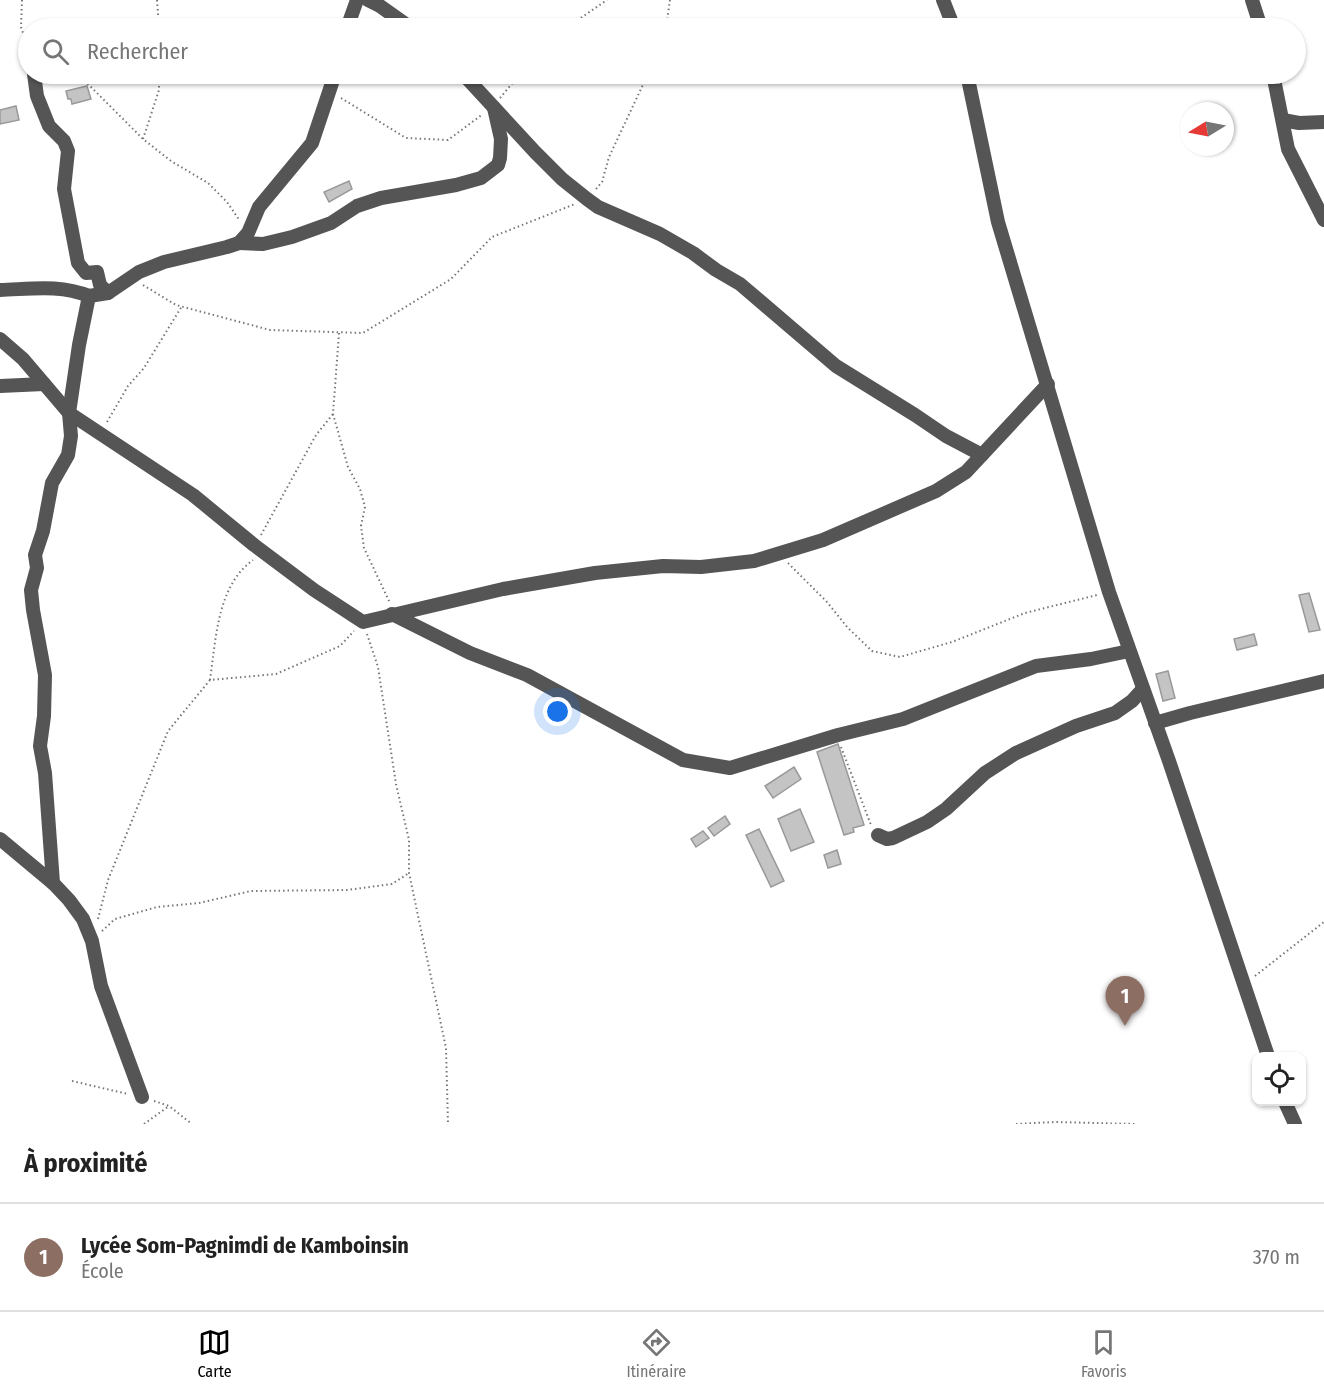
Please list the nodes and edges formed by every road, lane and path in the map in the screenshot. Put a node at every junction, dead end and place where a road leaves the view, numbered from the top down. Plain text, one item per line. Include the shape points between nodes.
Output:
1 (22, 0) edge
2 (157, 0) edge
3 (357, 0) edge
4 (368, 0) edge
5 (607, 0) edge
6 (670, 0) edge
7 (943, 0) edge
8 (1252, 0) edge
9 (21, 18) edge
10 (158, 18) edge
11 (351, 18) edge
12 (397, 18) edge
13 (581, 18) edge
14 (667, 18) edge
15 (950, 18) edge
16 (1258, 18) edge
17 (35, 84) edge
18 (88, 84) edge
19 (159, 84) edge
20 (332, 84) edge
21 (473, 84) edge
22 (512, 84) edge
23 (643, 84) edge
24 (969, 84) edge
25 (1275, 84) edge
26 (330, 94) junction
27 (494, 106) junction
28 (1282, 120) junction
29 (1324, 122) edge
30 (143, 139) junction
31 (587, 199) junction
32 (1324, 220) edge
33 (243, 238) junction
34 (130, 278) junction
35 (0, 290) edge
36 (108, 292) junction
37 (89, 296) junction
38 (182, 306) junction
39 (339, 332) junction
40 (0, 339) edge
41 (44, 384) junction
42 (1048, 384) junction
43 (0, 386) edge
44 (69, 413) junction
45 (333, 414) junction
46 (100, 434) junction
47 (982, 455) junction
48 (259, 548) junction
49 (780, 555) junction
50 (1109, 592) junction
51 (392, 615) junction
52 (363, 622) junction
53 (1129, 651) junction
54 (210, 680) junction
55 (1324, 681) edge
56 (1142, 690) junction
57 (1155, 723) junction
58 (838, 735) junction
59 (878, 836) joint
60 (0, 838) edge
61 (409, 873) junction
62 (53, 883) junction
63 (97, 921) dead end
64 (1324, 922) edge
65 (92, 941) junction
66 (1245, 983) junction
67 (1267, 1052) edge
68 (72, 1081) dead end
69 (142, 1097) junction
70 (169, 1106) junction
71 (1287, 1106) edge
72 (144, 1124) edge
73 (192, 1124) edge
74 (448, 1124) edge
75 (1016, 1124) edge
76 (1135, 1124) edge
77 (1295, 1124) edge

1 - 9 path
2 - 10 path
3 - 11 street
4 - 12 street
5 - 13 path
6 - 14 path
7 - 15 street
8 - 16 street
17 - 36 street via 50,126 68,151 64,189 78,263 86,273 97,272 100,285
18 - 30 path
19 - 30 path
20 - 26 street
21 - 27 street
22 - 27 path
23 - 31 path via 609,157 602,182
24 - 42 street via 999,222
25 - 28 street
26 - 27 path via 345,99 406,138 448,140
26 - 33 street via 312,143 259,207
27 - 31 street via 562,179
27 - 33 street via 501,139 500,158 498,165 481,178 381,198 292,237 263,244
28 - 29 street
28 - 32 street via 1293,163
30 - 33 path via 208,183 227,202
31 - 39 path via 492,237 451,279 363,333
31 - 47 street via 693,253 740,284 836,366
33 - 34 street via 219,249 164,261
34 - 36 street
34 - 38 path
35 - 37 street via 60,287
36 - 37 street
37 - 44 street
38 - 39 path via 270,330
38 - 46 path
39 - 45 path
40 - 41 street
41 - 43 street
41 - 44 street
42 - 47 street
42 - 50 street
44 - 46 street
44 - 62 street via 68,455 52,483 31,590 45,675 40,746
45 - 48 path via 316,435
45 - 51 path via 348,467 365,507 361,526 364,548 388,597
46 - 48 street via 193,495
47 - 49 street via 966,472 936,491
48 - 52 street
48 - 54 path via 241,569 221,609
49 - 50 path via 872,651 900,657 952,642 1025,613
49 - 51 street via 700,567 663,566 595,573
50 - 53 street
51 - 52 street
51 - 58 street via 470,653 527,675 683,760 730,768
52 - 54 path via 340,646 276,674
52 - 61 path via 378,668 409,840
53 - 56 street
53 - 58 street via 1036,666 903,719
54 - 63 path via 168,731 108,880
55 - 57 street
56 - 57 street
56 - 59 street via 1115,713 1036,743 996,765 927,822 893,838
57 - 66 street
58 - 59 path via 870,824
60 - 62 street
61 - 65 path via 381,886 251,891 200,903 157,907 115,919
61 - 74 path via 446,1048
62 - 65 street via 82,919
64 - 66 path
65 - 69 street via 101,986
66 - 67 street
68 - 69 path
69 - 70 path
70 - 72 path
70 - 73 path
71 - 77 street
75 - 76 path

